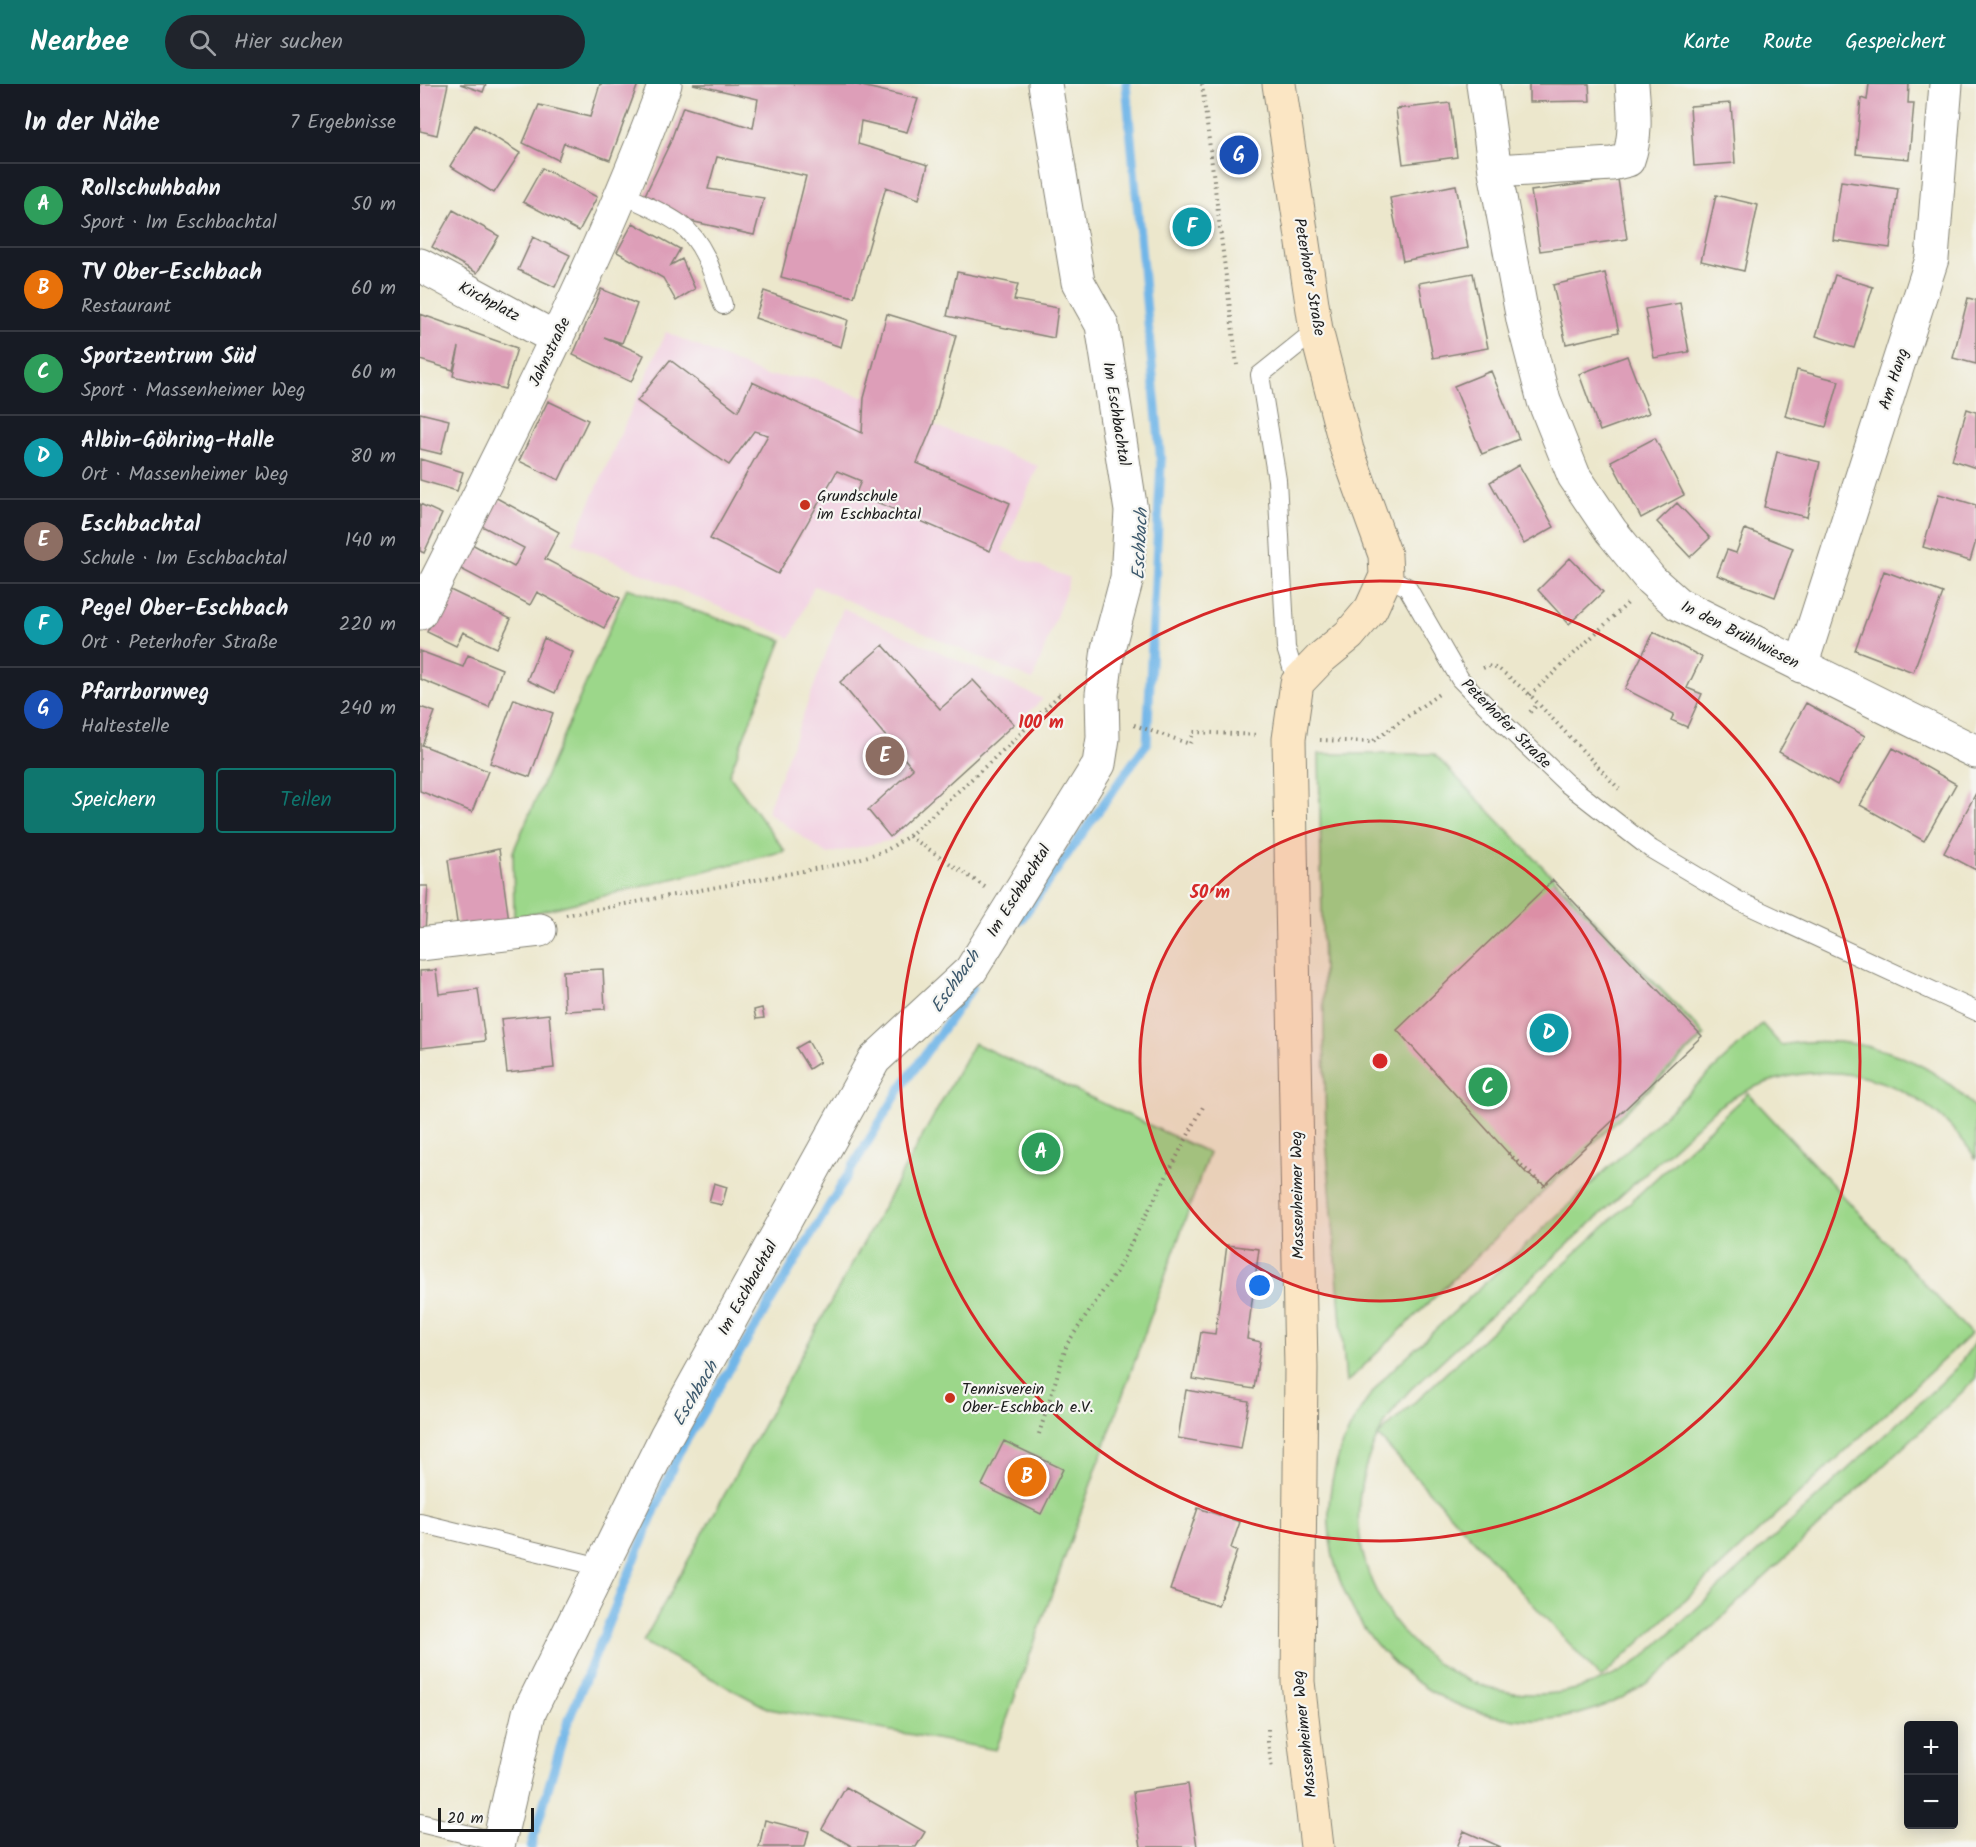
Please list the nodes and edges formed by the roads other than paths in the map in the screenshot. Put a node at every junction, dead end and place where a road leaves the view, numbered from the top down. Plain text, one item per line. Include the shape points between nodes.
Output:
1 (666, 84) edge
2 (1045, 84) edge
3 (1279, 84) edge
4 (1483, 84) edge
5 (1632, 84) edge
6 (1946, 84) edge
7 (1495, 171) junction
8 (621, 193) junction
9 (420, 265) edge
10 (723, 305) dead end
11 (1316, 330) junction
12 (557, 339) junction
13 (1386, 576) junction
14 (420, 612) edge
15 (1801, 666) junction
16 (1297, 683) junction
17 (1976, 752) edge
18 (540, 930) road end
19 (420, 944) edge
20 (1976, 1011) edge
21 (420, 1523) edge
22 (601, 1567) junction
23 (420, 1823) edge
24 (499, 1842) joint
25 (1317, 1847) edge

1 - 8 street, Jahnstraße
2 - 22 street, Im Eschbachtal via 1078,282 1102,326 1131,511 1127,578 1108,649 1102,694 1099,764 971,970 874,1060 666,1436
3 - 11 street, Peterhofer Straße
4 - 7 street, In den Brühlwiesen
5 - 7 street via 1635,123 1628,160
6 - 15 street, Am Hang via 1932,259
7 - 15 street, In den Brühlwiesen via 1523,320 1545,401 1574,476 1611,531 1651,580 1678,604
8 - 10 lane via 679,223 692,235 712,272
8 - 12 street, Jahnstraße
9 - 12 street, Kirchplatz
11 - 13 street, Peterhofer Straße via 1347,450 1384,555
11 - 16 lane via 1260,375 1277,480 1286,648
12 - 14 street, Jahnstraße
13 - 16 street via 1371,609
13 - 20 lane, Peterhofer Straße via 1407,587 1460,678 1505,725 1566,783 1651,849 1739,901
15 - 17 street, In den Brühlwiesen
16 - 25 street, Massenheimer Weg via 1277,737 1301,1368 1298,1682
18 - 19 street
21 - 22 lane
22 - 24 street, Im Eschbachtal via 529,1713
23 - 24 lane

